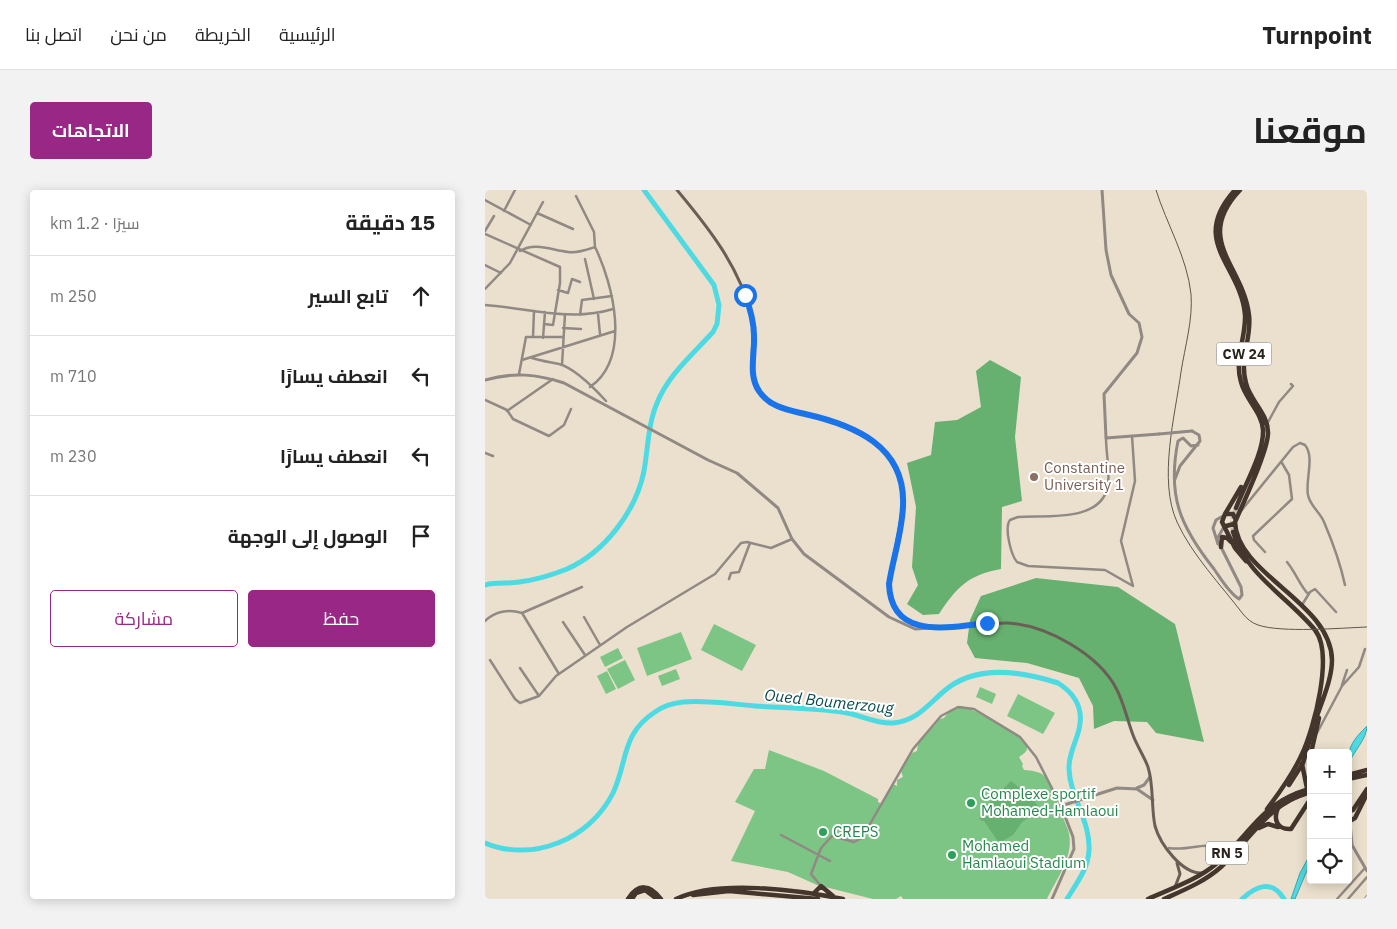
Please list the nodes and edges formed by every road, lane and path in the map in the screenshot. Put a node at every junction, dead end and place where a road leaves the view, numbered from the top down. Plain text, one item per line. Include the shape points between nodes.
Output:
1 (515, 190) edge
2 (677, 190) edge
3 (1102, 190) edge
4 (1235, 190) edge
5 (1240, 190) edge
6 (576, 196) dead end
7 (485, 200) edge
8 (543, 202) dead end
9 (504, 210) junction
10 (537, 213) junction
11 (494, 216) dead end
12 (531, 225) junction
13 (573, 229) dead end
14 (485, 233) edge
15 (595, 247) junction
16 (519, 250) junction
17 (585, 259) dead end
18 (485, 265) edge
19 (501, 273) junction
20 (580, 282) dead end
21 (485, 289) edge
22 (558, 290) junction
23 (612, 296) junction
24 (594, 299) junction
25 (485, 305) edge
26 (613, 309) junction
27 (534, 311) junction
28 (545, 312) junction
29 (555, 313) junction
30 (565, 314) junction
31 (598, 314) junction
32 (580, 315) junction
33 (544, 324) junction
34 (563, 328) junction
35 (581, 329) dead end
36 (615, 331) junction
37 (600, 335) junction
38 (562, 337) junction
39 (533, 338) junction
40 (543, 338) junction
41 (563, 347) junction
42 (529, 357) junction
43 (522, 360) junction
44 (562, 365) junction
45 (519, 374) junction
46 (553, 379) junction
47 (485, 380) edge
48 (1291, 384) dead end
49 (590, 387) junction
50 (485, 400) edge
51 (606, 401) dead end
52 (571, 409) dead end
53 (507, 410) junction
54 (1267, 426) junction
55 (1132, 436) junction
56 (1106, 438) junction
57 (1262, 442) junction
58 (1198, 445) junction
59 (485, 453) edge
60 (493, 456) dead end
61 (1282, 463) junction
62 (1174, 482) junction
63 (1237, 510) junction
64 (1224, 515) junction
65 (1235, 521) junction
66 (1225, 526) junction
67 (1233, 532) tunnel mouth
68 (792, 539) junction
69 (750, 543) junction
70 (1221, 547) junction
71 (1235, 548) junction
72 (1265, 552) dead end
73 (1287, 562) dead end
74 (1254, 568) junction
75 (729, 579) dead end
76 (1345, 585) dead end
77 (582, 586) dead end
78 (1308, 594) junction
79 (1302, 606) junction
80 (1336, 612) dead end
81 (522, 613) junction
82 (583, 617) dead end
83 (485, 621) edge
84 (563, 622) dead end
85 (931, 628) junction
86 (600, 645) junction
87 (1365, 649) dead end
88 (585, 655) junction
89 (490, 660) dead end
90 (520, 668) dead end
91 (559, 674) junction
92 (1353, 676) junction
93 (1342, 686) junction
94 (539, 696) junction
95 (1322, 700) junction
96 (1315, 737) junction
97 (1312, 749) edge
98 (1301, 755) junction
99 (1365, 773) edge
100 (1352, 775) edge
101 (1150, 777) junction
102 (1352, 778) edge
103 (1307, 782) edge
104 (1137, 788) junction
105 (1307, 788) edge
106 (1367, 789) edge
107 (1307, 793) edge
108 (1367, 794) edge
109 (1297, 795) junction
110 (1154, 800) junction
111 (1307, 804) edge
112 (1061, 806) junction
113 (1279, 806) junction
114 (1267, 809) junction
115 (1352, 809) edge
116 (1307, 812) edge
117 (1352, 819) edge
118 (1256, 830) junction
119 (781, 835) dead end
120 (1351, 839) edge
121 (1221, 846) dead end
122 (1169, 848) junction
123 (817, 856) junction
124 (1175, 858) junction
125 (829, 861) dead end
126 (1366, 870) edge
127 (1203, 872) junction
128 (1367, 878) edge
129 (821, 886) junction
130 (1175, 887) junction
131 (808, 894) junction
132 (834, 897) junction
133 (628, 899) edge
134 (632, 899) edge
135 (657, 899) edge
136 (661, 899) edge
137 (676, 899) edge
138 (682, 899) edge
139 (818, 899) edge
140 (843, 899) edge
141 (1052, 899) edge
142 (1148, 899) edge
143 (1164, 899) edge
144 (1337, 899) edge
145 (1348, 899) edge

1 - 9 street
2 - 85 main road via 718,240 745,295 754,327 753,377 763,397 782,408 853,427 875,442 890,459 900,481 903,505 890,579 890,597 902,617 914,625
3 - 56 street via 1111,275 1129,314 1139,323 1142,337 1137,353 1104,394
4 - 57 highway, CW 24 via 1219,213 1215,238 1243,304 1245,323 1238,372 1245,393 1262,423
5 - 54 highway, CW 24 via 1225,210 1219,237 1247,304 1249,323 1243,371 1249,392
6 - 15 street via 594,232
7 - 9 street
8 - 10 street
9 - 12 street
10 - 12 street
10 - 13 street
11 - 14 street
12 - 16 street
14 - 16 street
15 - 16 street via 579,252 532,246
15 - 23 street
16 - 19 street
16 - 22 street via 560,267
17 - 24 street
18 - 19 street
19 - 21 street
20 - 22 street via 571,280 568,293
22 - 29 street
23 - 24 street
23 - 26 street
24 - 32 street via 582,300
25 - 27 street
26 - 31 street
26 - 36 street
27 - 28 street
27 - 39 street
28 - 29 street
28 - 33 street
29 - 30 street
29 - 33 street via 553,325
30 - 32 street
30 - 34 street
31 - 32 street
31 - 37 street
33 - 40 street
34 - 35 street
34 - 38 street
36 - 37 street
36 - 49 street via 609,364 604,375
37 - 41 street
38 - 40 street
38 - 41 street
39 - 40 street
39 - 43 street via 526,337
41 - 42 street
41 - 44 street
42 - 43 street
42 - 44 street
43 - 45 street
44 - 49 street via 581,376
45 - 46 street
45 - 47 street
46 - 53 street
46 - 68 street via 737,472 782,512
48 - 54 street via 1293,386 1272,413
49 - 51 street
50 - 53 street
52 - 53 street via 564,425 549,436 513,420
54 - 63 highway, CW 24 via 1265,447
55 - 56 street
55 - 56 street via 1135,481 1121,541 1133,586 1105,570 1019,563 1013,554 1009,521 1017,517 1081,513 1097,505 1105,495 1108,483
55 - 58 street, bridge via 1192,431 1199,435
57 - 63 highway, CW 24
57 - 64 highway
58 - 62 street via 1180,466
58 - 62 street via 1191,446 1183,438 1179,440
59 - 60 street
61 - 63 street via 1243,510
61 - 72 street via 1289,475 1292,498 1254,534 1254,540
61 - 76 street via 1296,444 1301,443 1308,448 1309,497 1339,555
62 - 70 street via 1177,507 1188,534 1233,594 1241,599 1241,587
63 - 65 highway, CW 24
64 - 65 highway via 1231,513
64 - 66 highway via 1222,522
64 - 70 street via 1216,520 1213,531
65 - 66 highway via 1233,526
65 - 79 highway via 1237,535 1244,547
66 - 70 street via 1217,536
66 - 71 highway
67 - 74 highway via 1240,549
68 - 69 street via 771,548
68 - 85 street via 804,554 889,617 915,628
69 - 75 street via 739,572 730,574
69 - 86 street via 738,545 708,580
70 - 71 highway via 1220,540 1224,537
71 - 74 highway
73 - 78 street
74 - 98 highway via 1310,624 1321,640 1324,666
77 - 81 street
78 - 79 street
78 - 80 street via 1316,590
79 - 95 highway via 1323,629 1331,648 1331,668
81 - 83 street via 503,611
81 - 91 street
82 - 86 street
84 - 88 street
85 - 101 main road via 1010,623 1053,635 1078,648 1101,667 1115,686
86 - 88 street
87 - 92 street
88 - 91 street
89 - 94 street via 520,703
90 - 94 street
91 - 94 street
92 - 93 street
92 - 93 street via 1346,672
93 - 96 street
95 - 96 highway
95 - 109 highway, bridge via 1303,763 1289,785 1290,792
96 - 97 highway
98 - 103 highway
98 - 114 highway
99 - 100 highway
99 - 102 highway
101 - 104 street
101 - 110 main road
104 - 110 street
104 - 112 street via 1117,788
105 - 109 highway, RN 5, bridge
106 - 115 highway
107 - 109 highway, RN 5, bridge
108 - 117 highway
109 - 113 highway, RN 5
109 - 114 highway, RN 5
110 - 122 main road via 1157,831
111 - 113 highway via 1291,830 1275,821
112 - 123 street via 1026,742 986,715 958,706 941,716 916,744 861,838 854,842 830,837
112 - 141 street via 1074,849
113 - 118 highway, RN 5
114 - 127 highway, RN 5 via 1221,859
116 - 118 highway via 1292,832 1270,824
118 - 143 highway, RN 5 via 1209,876
119 - 123 street
120 - 126 street
121 - 122 street via 1184,850
122 - 124 main road
123 - 125 street
123 - 129 street via 811,874
124 - 127 main road via 1188,870
124 - 130 main road via 1180,874
126 - 144 street
127 - 130 highway, RN 5
128 - 145 street
129 - 131 highway via 817,892
129 - 132 highway
130 - 142 highway, RN 5
131 - 132 highway
131 - 137 highway via 713,888 694,891
132 - 140 highway
133 - 136 highway via 636,889 644,886
134 - 135 highway via 636,893 645,890
138 - 139 highway via 696,894 729,892

